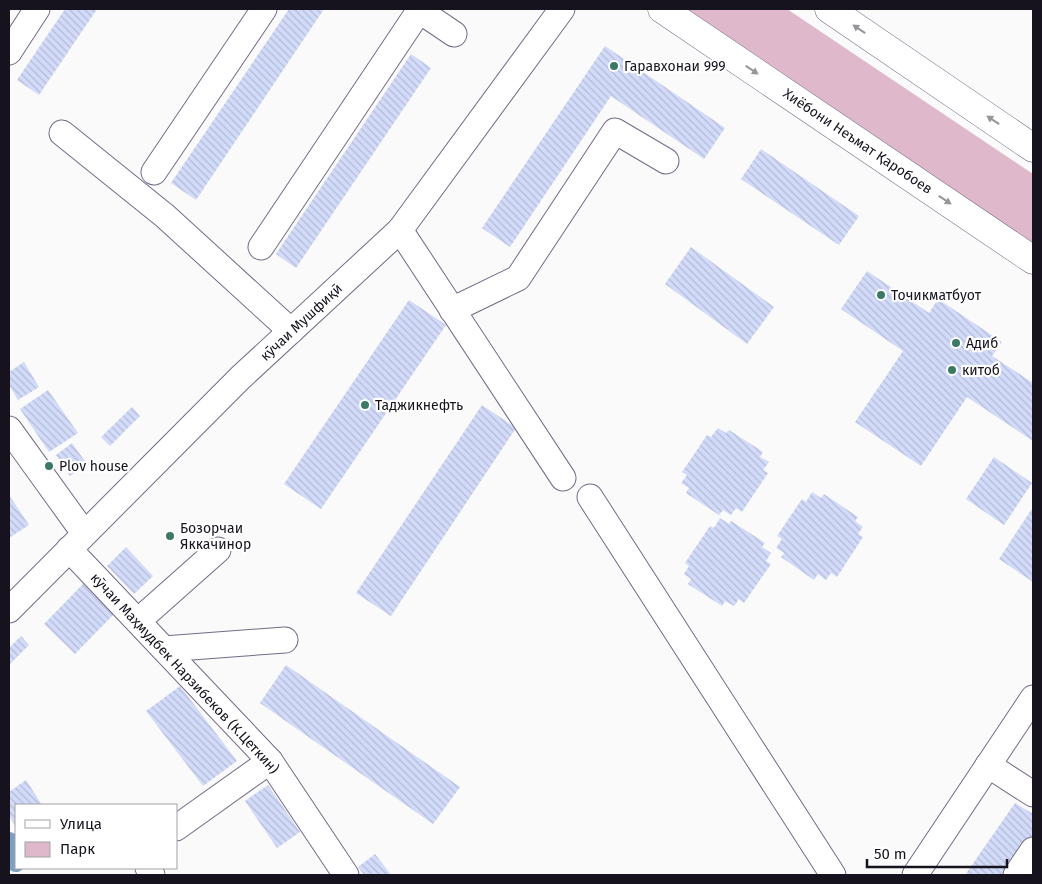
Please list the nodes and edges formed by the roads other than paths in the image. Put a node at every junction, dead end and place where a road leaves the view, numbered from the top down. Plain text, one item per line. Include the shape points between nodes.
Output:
1 (37, 9) edge
2 (264, 9) edge
3 (562, 9) edge
4 (828, 9) edge
5 (418, 10) edge
6 (672, 16) edge
7 (454, 34) dead end
8 (9, 52) edge
9 (62, 133) dead end
10 (1033, 148) edge
11 (666, 160) dead end
12 (154, 172) dead end
13 (400, 230) junction
14 (261, 247) dead end
15 (1033, 260) edge
16 (452, 310) junction
17 (291, 331) junction
18 (9, 429) edge
19 (562, 478) dead end
20 (590, 498) dead end
21 (77, 541) junction
22 (218, 550) dead end
23 (9, 610) edge
24 (138, 621) junction
25 (285, 640) dead end
26 (164, 649) junction
27 (1033, 698) edge
28 (270, 761) junction
29 (988, 765) junction
30 (1033, 794) edge
31 (178, 827) edge
32 (1033, 850) edge
33 (346, 875) edge
34 (833, 875) edge
35 (915, 875) edge
36 (1016, 875) edge

1 - 8 street
2 - 12 street
3 - 13 street, кӯчаи Мушфиқӣ
10 -> 4 highway
5 - 7 street
5 - 14 street
6 -> 15 highway, Хиёбони Неъмат Қаробоев
9 - 17 street via 165,216
11 - 16 street via 616,131 518,278
13 - 16 street
13 - 17 street, кӯчаи Мушфиқӣ
16 - 19 street
17 - 21 street, кӯчаи Мушфиқӣ
18 - 21 street, кӯчаи Маҳмудбек Нарзибеков (К.Цеткин)
20 - 34 street
21 - 23 street, кӯчаи Мушфиқӣ
21 - 24 street, кӯчаи Маҳмудбек Нарзибеков (К.Цеткин)
22 - 24 street
24 - 26 street, кӯчаи Маҳмудбек Нарзибеков (К.Цеткин)
25 - 26 street
26 - 28 street, кӯчаи Маҳмудбек Нарзибеков (К.Цеткин)
27 - 29 street
28 - 31 street
28 - 33 street, кӯчаи Маҳмудбек Нарзибеков (К.Цеткин)
29 - 30 street
29 - 35 street
32 - 36 street

